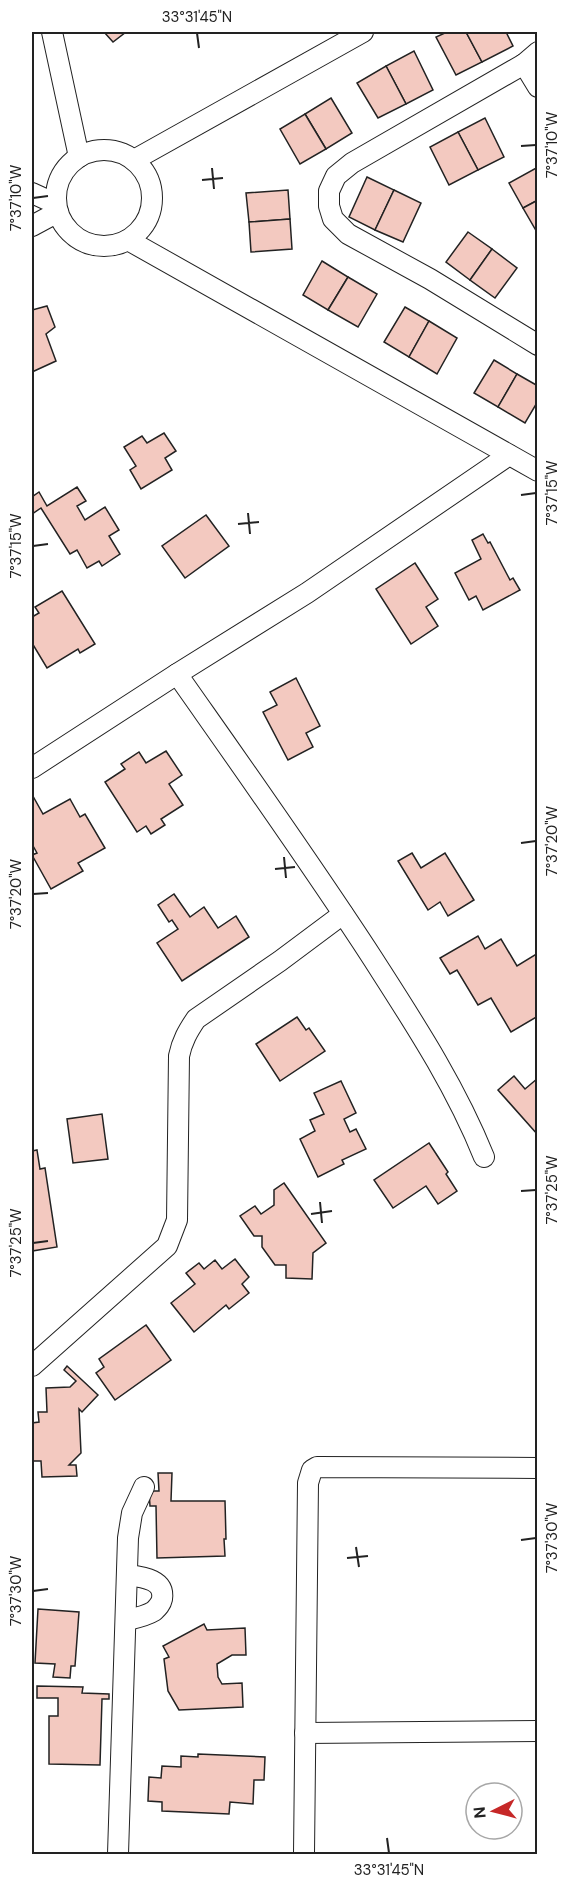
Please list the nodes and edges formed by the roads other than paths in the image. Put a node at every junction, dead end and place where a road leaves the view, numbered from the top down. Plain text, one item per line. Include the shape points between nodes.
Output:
1 (52, 32) edge
2 (363, 32) edge
3 (531, 58) edge
4 (537, 87) edge
5 (79, 157) junction
6 (134, 160) junction
7 (32, 193) edge
8 (57, 208) junction
9 (32, 226) edge
10 (129, 240) junction
11 (537, 345) edge
12 (509, 454) junction
13 (537, 471) edge
14 (177, 674) junction
15 (32, 768) edge
16 (343, 914) junction
17 (484, 1157) dead end
18 (32, 1366) edge
19 (537, 1468) edge
20 (144, 1487) dead end
21 (127, 1575) junction
22 (127, 1620) junction
23 (537, 1731) edge
24 (305, 1732) junction
25 (118, 1854) edge
26 (304, 1854) edge

1 - 5 street
2 - 6 street
3 - 4 street
3 - 11 street via 352,163 336,176 329,192 329,206 333,219 348,234
5 - 6 street via 110,150
5 - 8 street via 62,174
6 - 10 street via 151,186 152,201 140,230
7 - 8 street
8 - 9 street
8 - 10 street via 71,233 83,242 99,246
10 - 12 street
12 - 13 street
12 - 14 street via 307,593
14 - 15 street
14 - 16 street
16 - 17 street via 441,1067
16 - 18 street via 196,1019 179,1056 177,1220 172,1234 166,1246
19 - 24 street via 312,1470 308,1483
20 - 21 street via 129,1526
21 - 22 street
21 - 22 street via 154,1581 162,1595 161,1604 153,1611
22 - 25 street
23 - 24 street
24 - 26 street

